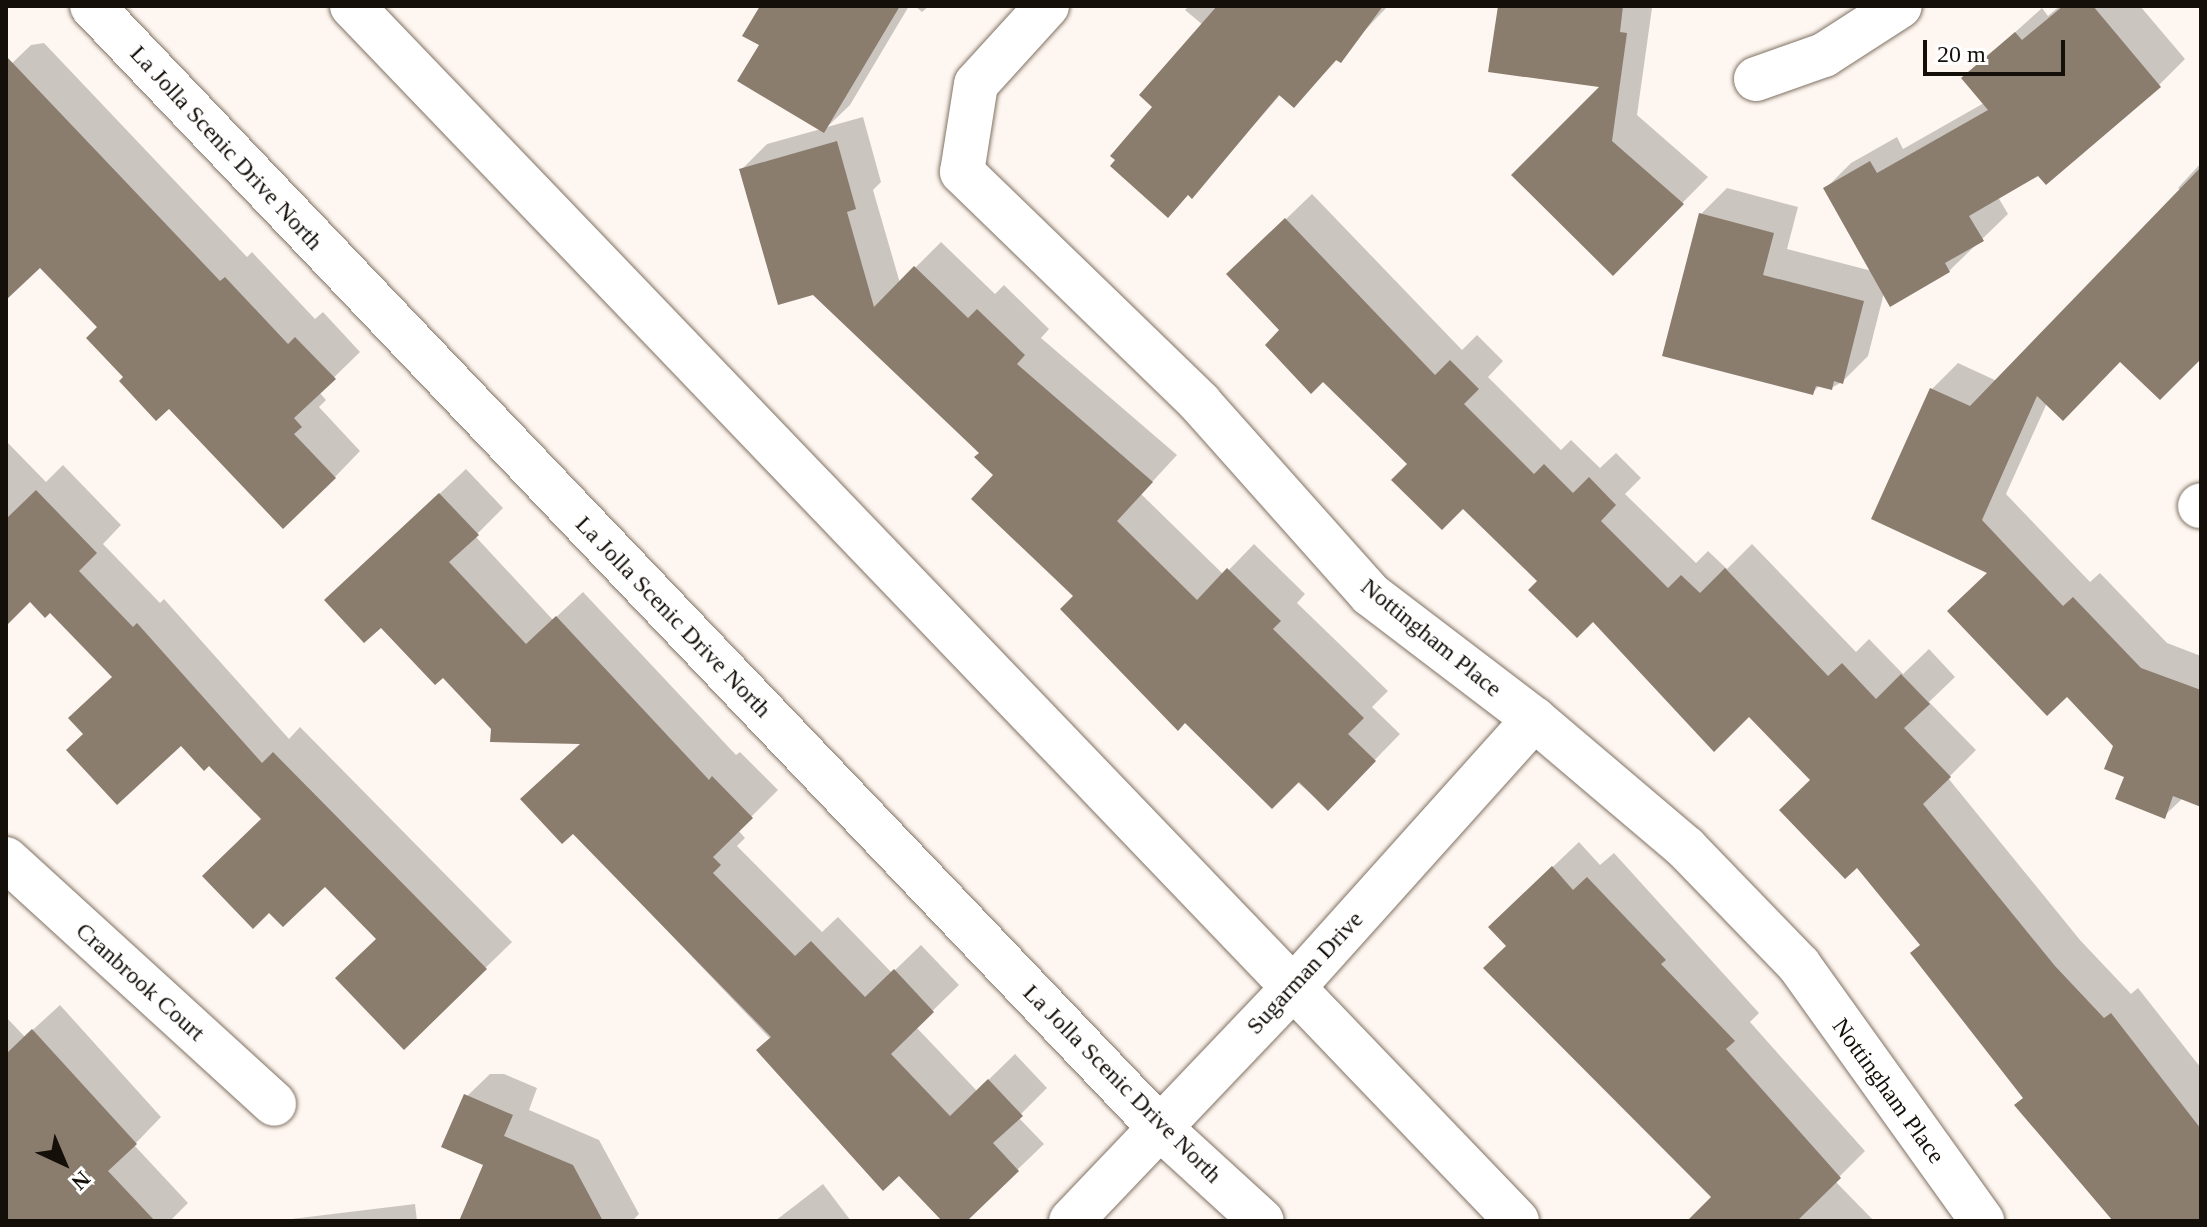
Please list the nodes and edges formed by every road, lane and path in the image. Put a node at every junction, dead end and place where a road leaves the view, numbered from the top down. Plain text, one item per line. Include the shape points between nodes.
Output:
1 (92, 6) edge
2 (352, 6) edge
3 (1047, 6) edge
4 (1900, 6) edge
5 (1756, 79) dead end
6 (1534, 719) junction
7 (6, 859) edge
8 (1291, 990) junction
9 (274, 1104) dead end
10 (1159, 1127) junction
11 (1071, 1221) edge
12 (1262, 1221) edge
13 (1517, 1221) edge
14 (1982, 1221) edge

1 - 10 main road, La Jolla Scenic Drive North
2 - 8 main road
3 - 6 main road, Nottingham Place via 976,84 962,172 1200,403 1370,594
4 - 5 main road via 1824,55
6 - 8 main road, Sugarman Drive
6 - 14 main road, Nottingham Place via 1686,848 1799,965
7 - 9 main road, Cranbrook Court
8 - 10 main road, Sugarman Drive
8 - 13 main road
10 - 11 main road, Sugarman Drive
10 - 12 main road, La Jolla Scenic Drive North

